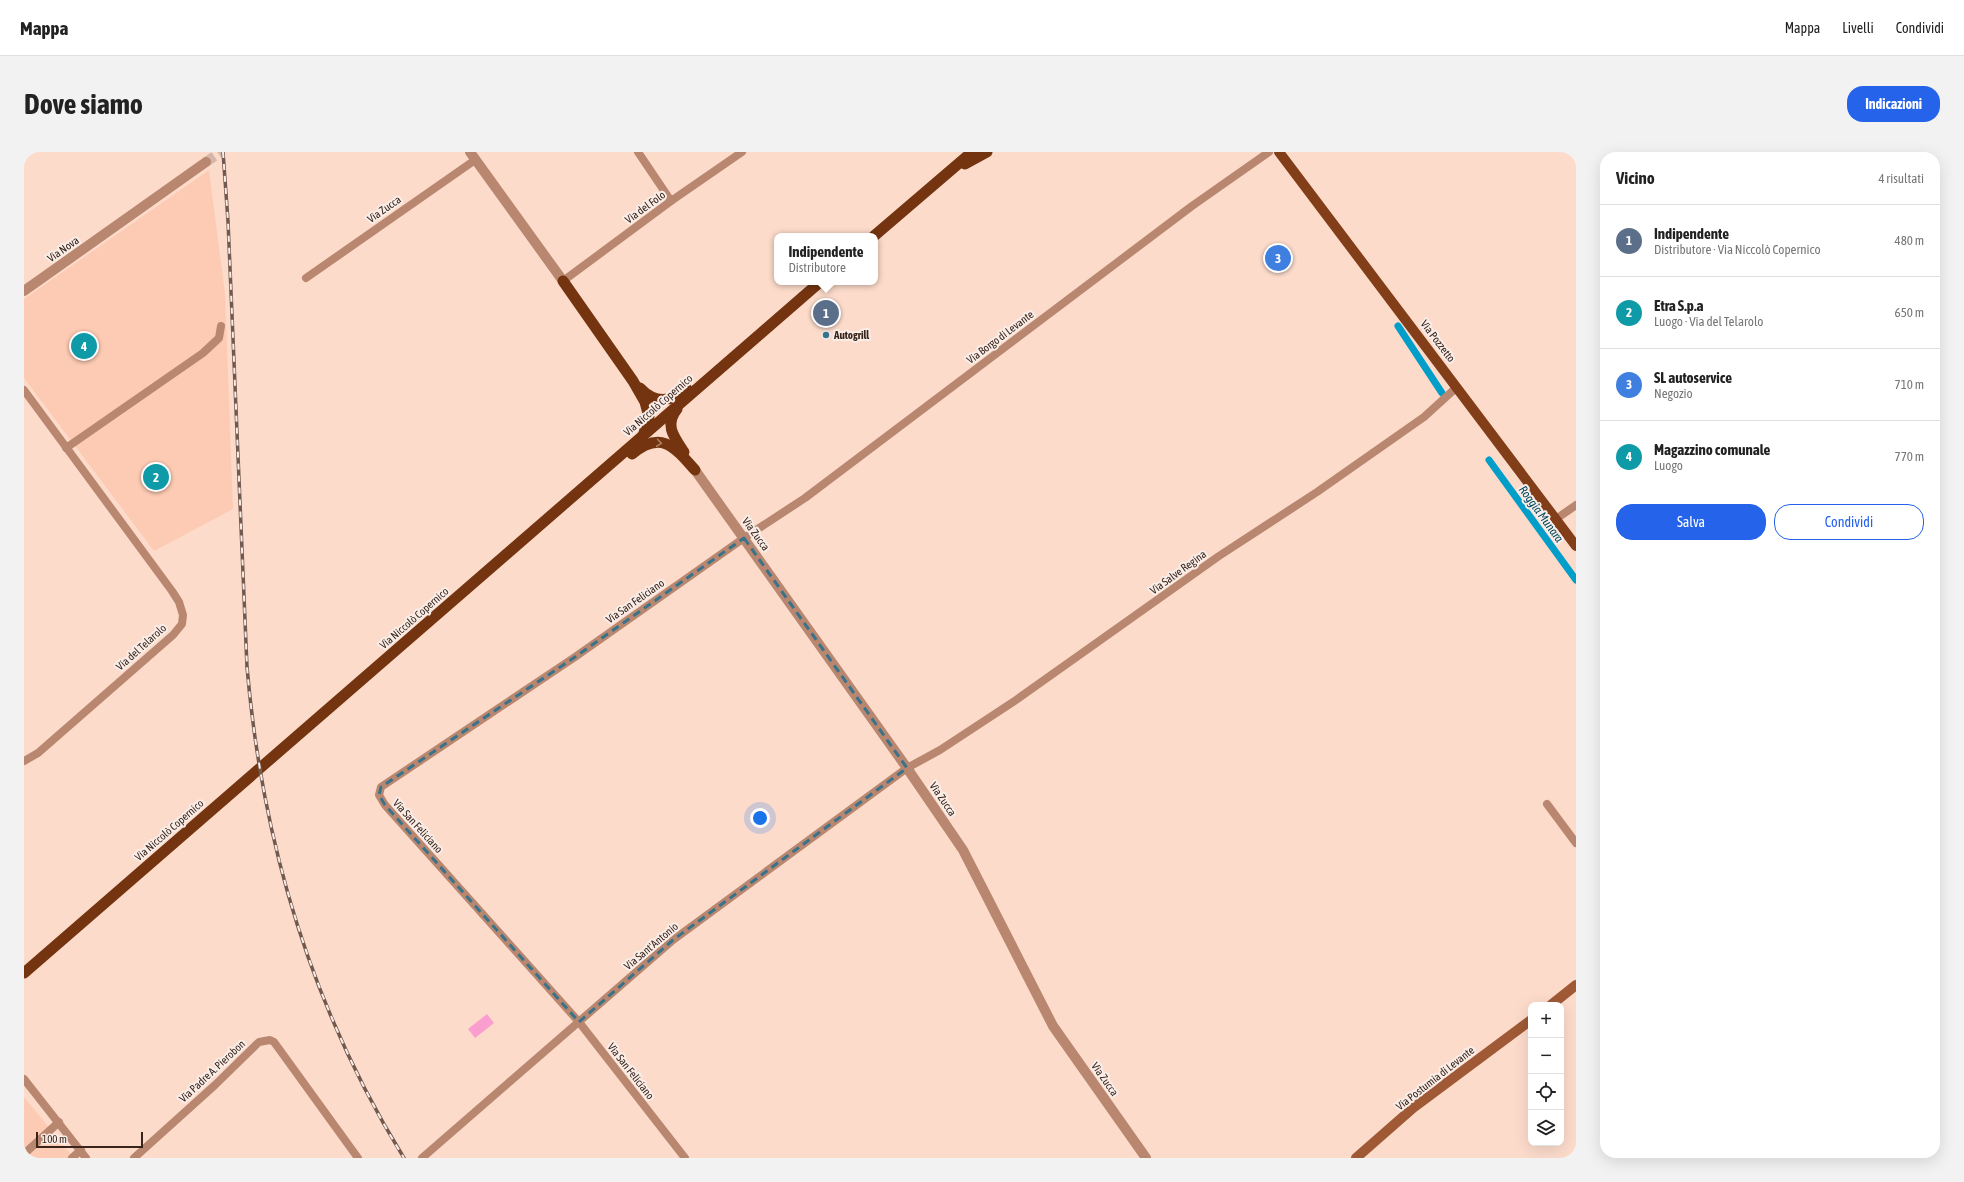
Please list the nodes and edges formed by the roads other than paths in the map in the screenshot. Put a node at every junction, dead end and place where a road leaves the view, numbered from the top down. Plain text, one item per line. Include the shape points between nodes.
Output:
1 (638, 152) edge
2 (742, 152) edge
3 (962, 152) edge
4 (972, 152) edge
5 (986, 152) edge
6 (1269, 152) edge
7 (1279, 152) edge
8 (473, 156) edge
9 (206, 162) tunnel mouth
10 (923, 193) junction
11 (671, 201) junction
12 (877, 233) edge
13 (306, 278) dead end
14 (563, 281) junction
15 (817, 285) edge
16 (24, 291) edge
17 (221, 326) dead end
18 (738, 353) junction
19 (633, 381) junction
20 (1457, 387) junction
21 (24, 390) edge
22 (682, 402) junction
23 (642, 437) junction
24 (66, 448) junction
25 (695, 470) junction
26 (580, 491) junction
27 (1576, 505) edge
28 (1556, 520) junction
29 (744, 538) junction
30 (1576, 546) edge
31 (24, 761) edge
32 (907, 768) junction
33 (1547, 804) dead end
34 (1576, 843) edge
35 (24, 973) edge
36 (1576, 985) edge
37 (1555, 1002) edge
38 (579, 1022) junction
39 (1528, 1022) edge
40 (24, 1079) edge
41 (59, 1122) junction
42 (81, 1150) junction
43 (24, 1154) edge
44 (72, 1158) edge
45 (86, 1158) edge
46 (134, 1158) edge
47 (358, 1158) edge
48 (422, 1158) edge
49 (685, 1158) edge
50 (1146, 1158) edge
51 (1356, 1158) edge

1 - 11 street
2 - 11 street, Via del Folo
3 - 10 highway
4 - 10 highway
5 - 10 highway
6 - 29 street, Via Borgo di Levante via 1192,206 805,498
7 - 20 main road, Via Pozzetto
8 - 13 street, Via Zucca
8 - 14 street, Via Zucca
9 - 16 street, Via Nova
10 - 12 highway
11 - 14 street, Via del Folo
14 - 19 highway
15 - 18 highway, Via Niccolò Copernico
17 - 24 street via 219,338 203,353
18 - 19 highway via 710,370 681,395 667,400 651,398
18 - 22 highway, Via Niccolò Copernico
19 - 23 highway via 649,412 649,422
20 - 28 main road, Via Pozzetto
20 - 32 street, Via Salve Regina via 1424,417 1317,492 1220,556 1016,700 940,750
21 - 24 street, Via del Telarolo
22 - 23 highway, Via Niccolò Copernico
22 - 25 highway via 671,419 670,429
23 - 26 highway, Via Niccolò Copernico
24 - 31 street, Via del Telarolo via 172,591 183,615 182,624 157,650 38,753
26 -> 25 highway via 609,474 646,443 659,441 673,447
25 - 29 street, Via Zucca
26 - 35 highway, Via Niccolò Copernico
27 - 28 street
28 - 30 main road, Via Pozzetto
29 - 32 street, Via Zucca
29 - 38 street, Via San Feliciano via 575,657 381,787 379,795 384,805
32 - 38 street, Via Sant'Antonio via 673,940
32 - 50 street, Via Zucca via 963,850 1053,1026
33 - 34 street
36 - 37 main road
38 - 48 street, Via Sant'Antonio
38 - 49 street, Via San Feliciano
39 - 51 main road, Via Postumia di Levante via 1413,1108
40 - 41 street
41 - 42 street
41 - 43 street
42 - 44 street
42 - 45 street
46 - 47 street, Via Padre A. Pierobon via 259,1042 270,1040 274,1042

